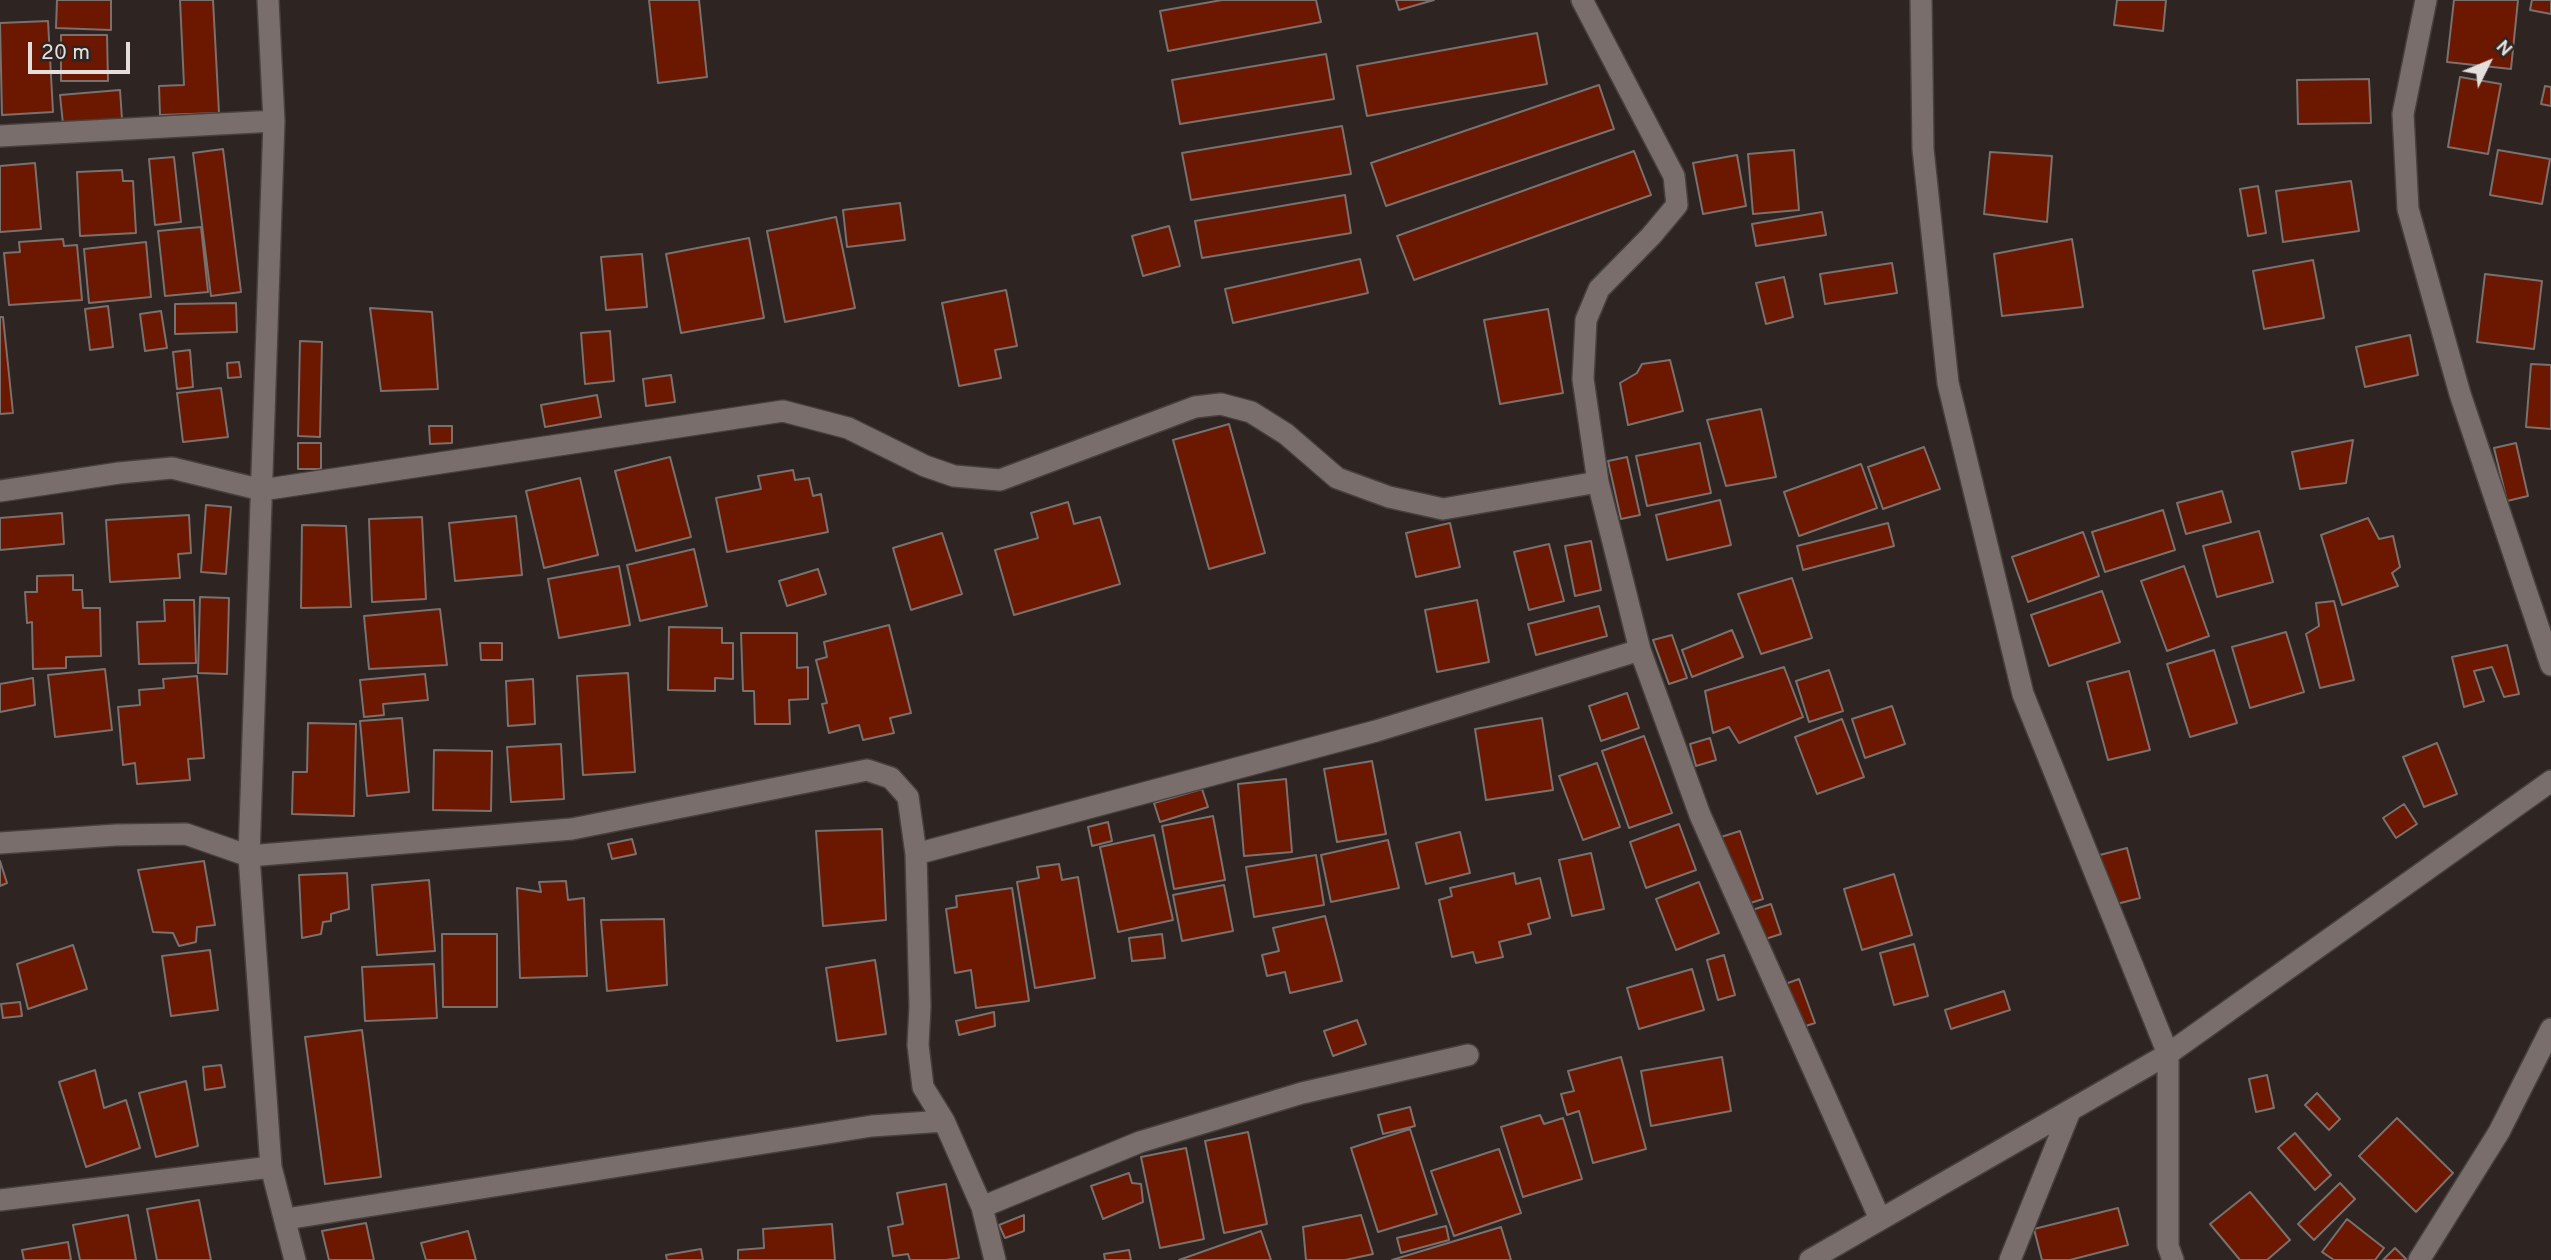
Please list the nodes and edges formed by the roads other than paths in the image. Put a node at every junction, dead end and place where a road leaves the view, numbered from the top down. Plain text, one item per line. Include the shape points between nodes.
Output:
1 (268, 0) edge
2 (1582, 0) edge
3 (1922, 0) edge
4 (2426, 0) edge
5 (274, 121) junction
6 (0, 136) edge
7 (1598, 482) junction
8 (262, 490) junction
9 (0, 491) edge
10 (1640, 650) junction
11 (2551, 665) edge
12 (2551, 781) edge
13 (0, 843) edge
14 (916, 854) junction
15 (248, 856) junction
16 (2551, 1029) edge
17 (2168, 1054) junction
18 (1468, 1055) dead end
19 (2070, 1111) junction
20 (944, 1121) junction
21 (271, 1167) junction
22 (0, 1200) edge
23 (982, 1207) junction
24 (286, 1219) junction
25 (1880, 1219) junction
26 (295, 1260) edge
27 (995, 1260) edge
28 (1810, 1260) edge
29 (2010, 1260) edge
30 (2173, 1260) edge
31 (2419, 1260) edge

1 - 5 street
2 - 7 street via 1674,176 1677,205 1599,289 1586,320 1583,379
3 - 17 street via 1923,149 1948,383 2023,694
4 - 11 street via 2403,114 2408,209 2460,394
5 - 6 street
5 - 8 street
7 - 8 street via 1443,509 1389,497 1337,478 1286,433 1251,412 1222,404 1195,407 1000,480 954,476 848,428 783,411
7 - 10 street
8 - 9 street via 172,468
8 - 15 street
10 - 14 street via 1376,731
10 - 25 street via 1700,815
12 - 17 street
13 - 15 street via 187,834
14 - 15 street via 908,797 891,778 867,769 572,829
14 - 20 street via 918,1045 923,1087
15 - 21 street
16 - 31 street via 2499,1132
17 - 19 street
17 - 30 street via 2168,1246
18 - 23 street via 1302,1093 1140,1142
19 - 25 street
19 - 29 street
20 - 23 street
20 - 24 street via 872,1126
21 - 22 street
21 - 24 street
23 - 27 street
24 - 26 street
25 - 28 street

